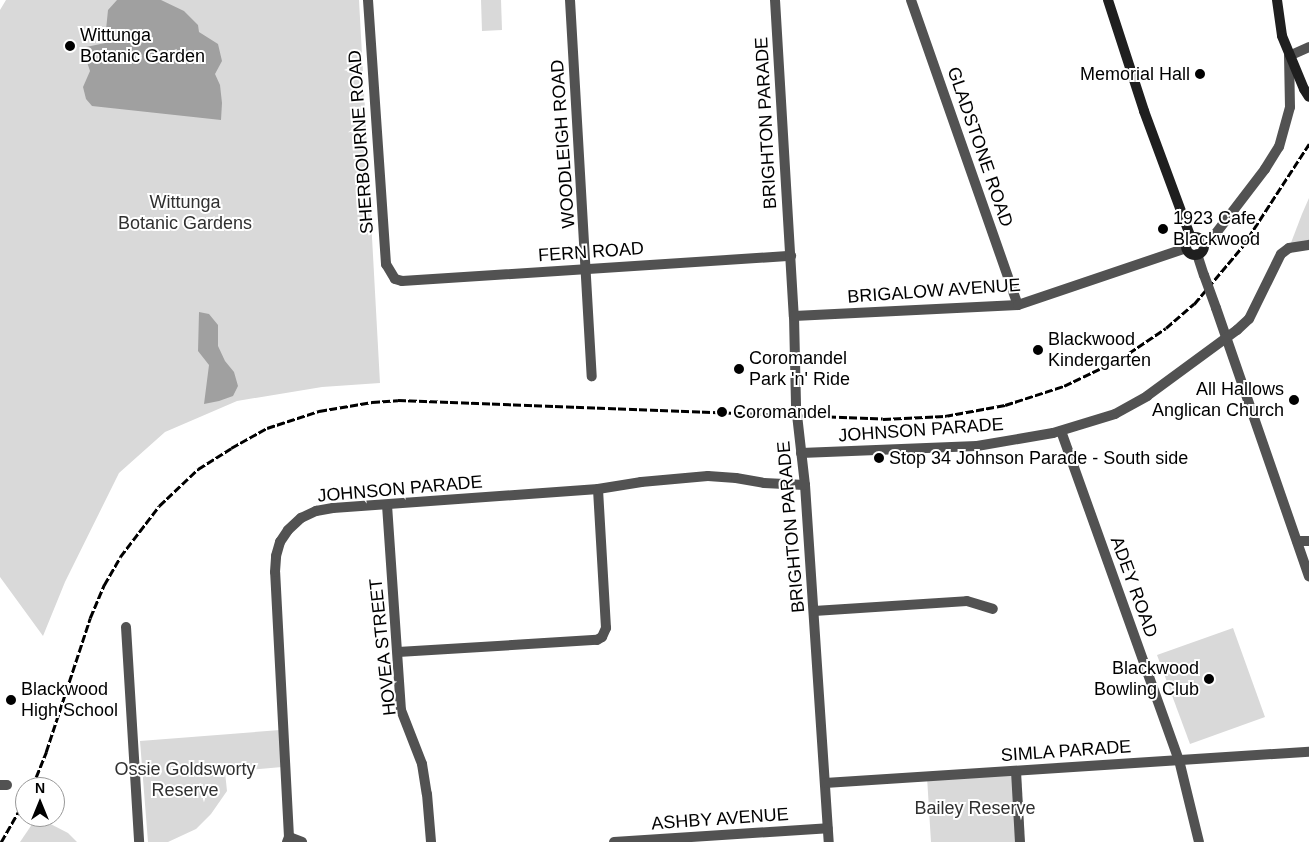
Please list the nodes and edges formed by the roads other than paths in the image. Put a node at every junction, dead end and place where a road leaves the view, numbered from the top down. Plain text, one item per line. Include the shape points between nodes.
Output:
1 (368, 0) edge
2 (570, 0) edge
3 (775, 0) edge
4 (911, 0) edge
5 (1108, 0) edge
6 (1277, 0) edge
7 (1309, 47) edge
8 (1289, 56) junction
9 (1309, 96) edge
10 (1191, 238) junction
11 (1203, 244) junction
12 (1309, 245) edge
13 (1186, 248) junction
14 (1197, 254) junction
15 (791, 256) junction
16 (588, 269) junction
17 (395, 278) joint
18 (1018, 305) junction
19 (794, 316) junction
20 (1227, 338) junction
21 (592, 376) dead end
22 (1061, 431) junction
23 (802, 453) junction
24 (805, 485) junction
25 (598, 489) junction
26 (387, 505) junction
27 (1296, 541) junction
28 (1309, 541) edge
29 (1309, 576) edge
30 (994, 609) dead end
31 (814, 611) junction
32 (126, 627) dead end
33 (398, 652) junction
34 (1309, 752) edge
35 (1179, 760) junction
36 (1016, 771) junction
37 (826, 783) junction
38 (828, 828) junction
39 (288, 840) edge
40 (140, 842) edge
41 (302, 842) edge
42 (431, 842) edge
43 (614, 842) edge
44 (829, 842) edge
45 (1020, 842) edge
46 (1199, 842) edge

1 - 17 street, SHERBOURNE ROAD via 386,264
2 - 16 street, WOODLEIGH ROAD
3 - 15 street, BRIGHTON PARADE
4 - 18 street, GLADSTONE ROAD
5 - 10 street
6 - 8 street via 1282,36
7 - 8 street
8 - 9 street
8 - 11 street via 1290,107 1279,147 1210,241
10 - 11 street via 1199,238
10 - 13 street
11 - 14 street
12 - 20 street, JOHNSON PARADE via 1289,248 1281,254 1249,319
13 - 14 street
13 - 18 street, BRIGALOW AVENUE
14 - 20 street, bridge
15 - 16 street, FERN ROAD
15 - 19 street, BRIGHTON PARADE
16 - 17 street, FERN ROAD via 402,281
16 - 21 street, WOODLEIGH ROAD
18 - 19 street, BRIGALOW AVENUE
19 - 23 street, BRIGHTON PARADE via 796,406
20 - 22 street, JOHNSON PARADE via 1147,396 1115,414
20 - 27 street
22 - 23 street, JOHNSON PARADE via 977,446
22 - 35 street, ADEY ROAD
23 - 24 street, BRIGHTON PARADE
24 - 25 street, JOHNSON PARADE via 708,476
24 - 31 street, BRIGHTON PARADE
25 - 26 street, JOHNSON PARADE
25 - 33 street via 606,628 602,637 597,640
26 - 33 street, HOVEA STREET
26 - 39 street, JOHNSON PARADE via 316,511 301,518 288,530 276,556
27 - 28 street
27 - 29 street
30 - 31 street via 967,602
31 - 37 street, BRIGHTON PARADE
32 - 40 street
33 - 42 street, HOVEA STREET via 402,710 422,764
34 - 35 street, SIMLA PARADE
35 - 36 street, SIMLA PARADE
35 - 46 street, ADEY ROAD
36 - 37 street, SIMLA PARADE
36 - 45 street
37 - 38 street, BRIGHTON PARADE
38 - 43 street, ASHBY AVENUE
38 - 44 street, BRIGHTON PARADE
39 - 41 street

